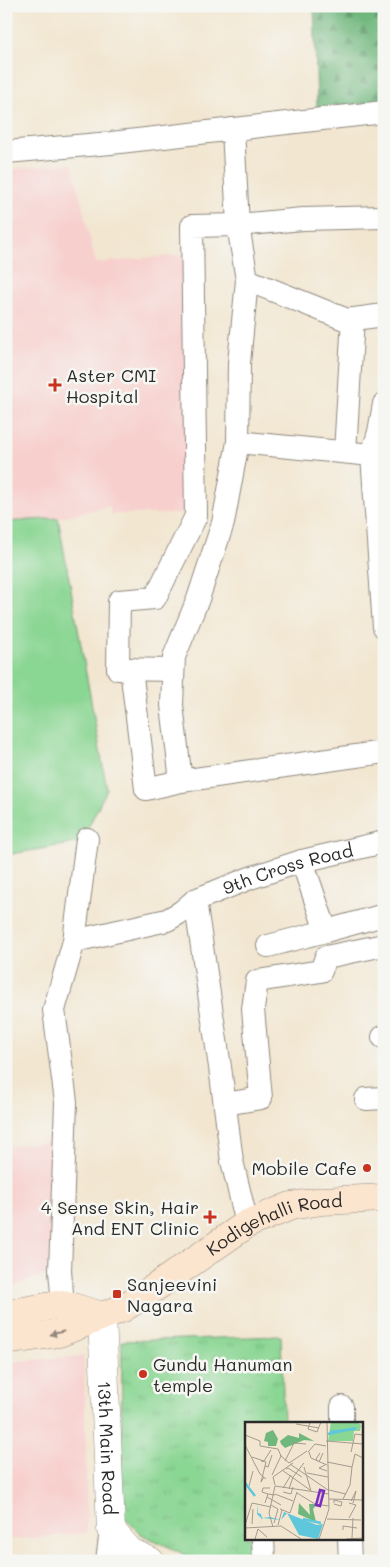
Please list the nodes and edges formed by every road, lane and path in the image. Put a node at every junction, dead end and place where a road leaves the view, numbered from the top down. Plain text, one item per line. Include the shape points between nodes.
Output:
1 (384, 112) edge
2 (233, 129) junction
3 (6, 152) edge
4 (384, 217) edge
5 (238, 225) junction
6 (247, 280) junction
7 (384, 315) edge
8 (353, 319) junction
9 (384, 404) edge
10 (381, 432) edge
11 (238, 442) junction
12 (345, 452) junction
13 (372, 455) junction
14 (384, 627) edge
15 (131, 669) junction
16 (173, 670) junction
17 (384, 752) edge
18 (181, 781) junction
19 (87, 839) dead end
20 (384, 842) edge
21 (302, 861) junction
22 (195, 900) junction
23 (384, 915) edge
24 (326, 931) junction
25 (74, 941) junction
26 (384, 945) edge
27 (268, 946) dead end
28 (225, 1104) junction
29 (384, 1198) edge
30 (248, 1224) junction
31 (63, 1304) junction
32 (6, 1314) edge
33 (102, 1316) junction
34 (6, 1341) edge
35 (111, 1530) junction
36 (263, 1540) edge
37 (349, 1540) edge
38 (107, 1561) edge
39 (150, 1561) edge
40 (264, 1561) edge
41 (350, 1561) edge

1 - 2 street
2 - 3 street
2 - 5 street
4 - 5 street
5 - 6 street
5 - 15 street via 192,226 196,516 156,598 119,600 118,669
6 - 8 street via 347,320
6 - 11 street via 239,363
7 - 8 street
8 - 12 street
9 - 10 street
10 - 13 street
11 - 12 street
11 - 16 street via 223,523 198,599 174,657
12 - 13 street
13 - 14 street
15 - 16 street
15 - 18 street via 146,789
16 - 18 street via 172,705
17 - 18 street
19 - 25 street
20 - 21 street, 9th Cross Road
21 - 22 street, 9th Cross Road
21 - 24 street
22 - 25 street, 9th Cross Road via 167,920
22 - 28 street
23 - 24 street
24 - 27 street
25 - 31 street via 54,1010 66,1102 60,1270
26 - 28 street via 326,957 321,971 257,981 253,1009 261,1098
28 - 30 street via 232,1161
29 - 30 main road, Kodigehalli Road via 291,1206
30 - 33 main road, Kodigehalli Road via 123,1308
31 - 32 main road
31 - 33 main road
33 -> 34 main road, Kodigehalli Road via 59,1333
33 - 35 street, 13th Main Road
35 - 38 street
35 - 39 street, 13th Main Road via 130,1552
36 - 40 street
37 - 41 street

